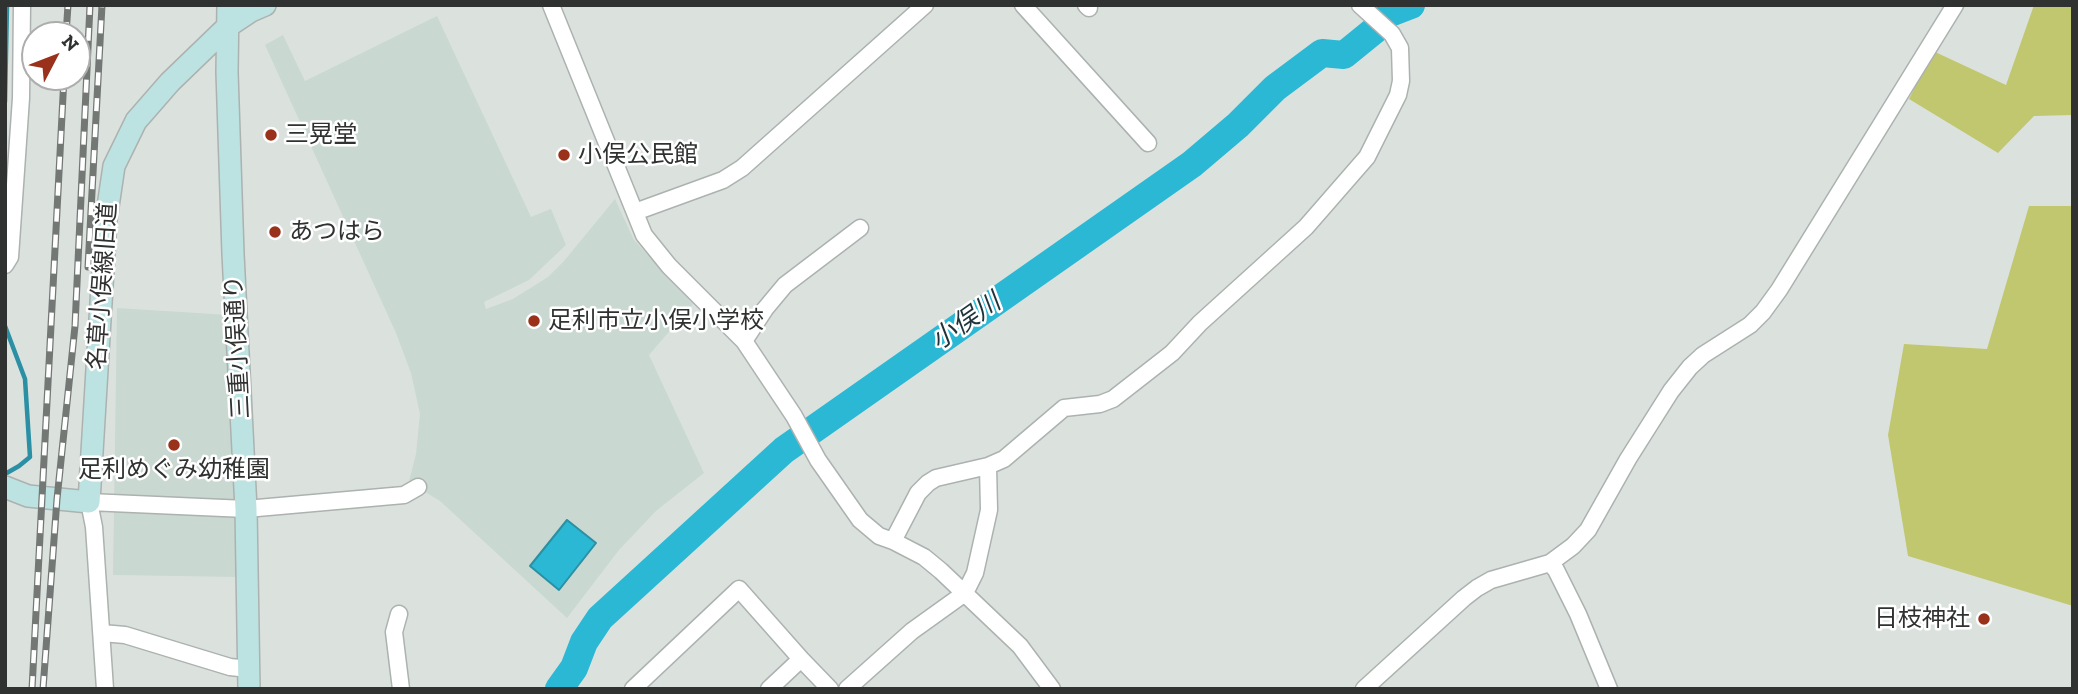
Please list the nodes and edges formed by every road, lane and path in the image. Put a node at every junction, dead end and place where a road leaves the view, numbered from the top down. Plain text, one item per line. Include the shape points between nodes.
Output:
1 (22, 5) edge
2 (265, 5) edge
3 (551, 5) edge
4 (925, 5) edge
5 (1023, 5) edge
6 (1360, 5) edge
7 (1955, 5) edge
8 (228, 16) edge
9 (1148, 143) dead end
10 (635, 212) junction
11 (860, 228) dead end
12 (5, 265) edge
13 (744, 341) junction
14 (988, 466) junction
15 (5, 486) edge
16 (418, 487) dead end
17 (89, 502) junction
18 (246, 509) junction
19 (893, 541) junction
20 (1550, 563) junction
21 (965, 593) junction
22 (399, 614) dead end
23 (102, 633) junction
24 (800, 659) junction
25 (249, 679) edge
26 (105, 689) edge
27 (401, 689) edge
28 (633, 689) edge
29 (769, 689) edge
30 (830, 689) edge
31 (847, 689) edge
32 (1052, 689) edge
33 (1364, 689) edge
34 (1609, 689) edge

1 - 12 street via 21,98 10,257
2 - 8 main road, 名草小俣線旧道 via 240,17
3 - 10 street
4 - 10 street via 742,168 723,180
5 - 9 street
6 - 14 street via 1400,48 1398,95 1367,157 1306,227 1172,353 1129,388 1100,404 1064,408 1013,454
7 - 20 street via 1763,312 1690,367 1588,530
8 - 17 main road, 名草小俣線旧道 via 147,107 114,166 106,219
8 - 18 main road, 三重小俣通り
10 - 13 street via 644,234 669,266
11 - 13 street via 785,285
13 - 19 street via 860,520
14 - 19 street via 928,483
14 - 21 street via 989,510 975,573
15 - 17 main road via 28,496
16 - 18 street via 404,495
17 - 18 street
17 - 23 street
18 - 25 main road, 三重小俣通り
19 - 21 street via 924,557
20 - 33 street via 1477,588
20 - 34 street via 1578,614
21 - 31 street via 912,631
21 - 32 street via 1020,646
22 - 27 street via 394,632
23 - 25 street via 125,635 230,667
23 - 26 street
24 - 28 street via 739,589
24 - 29 street
24 - 30 street

